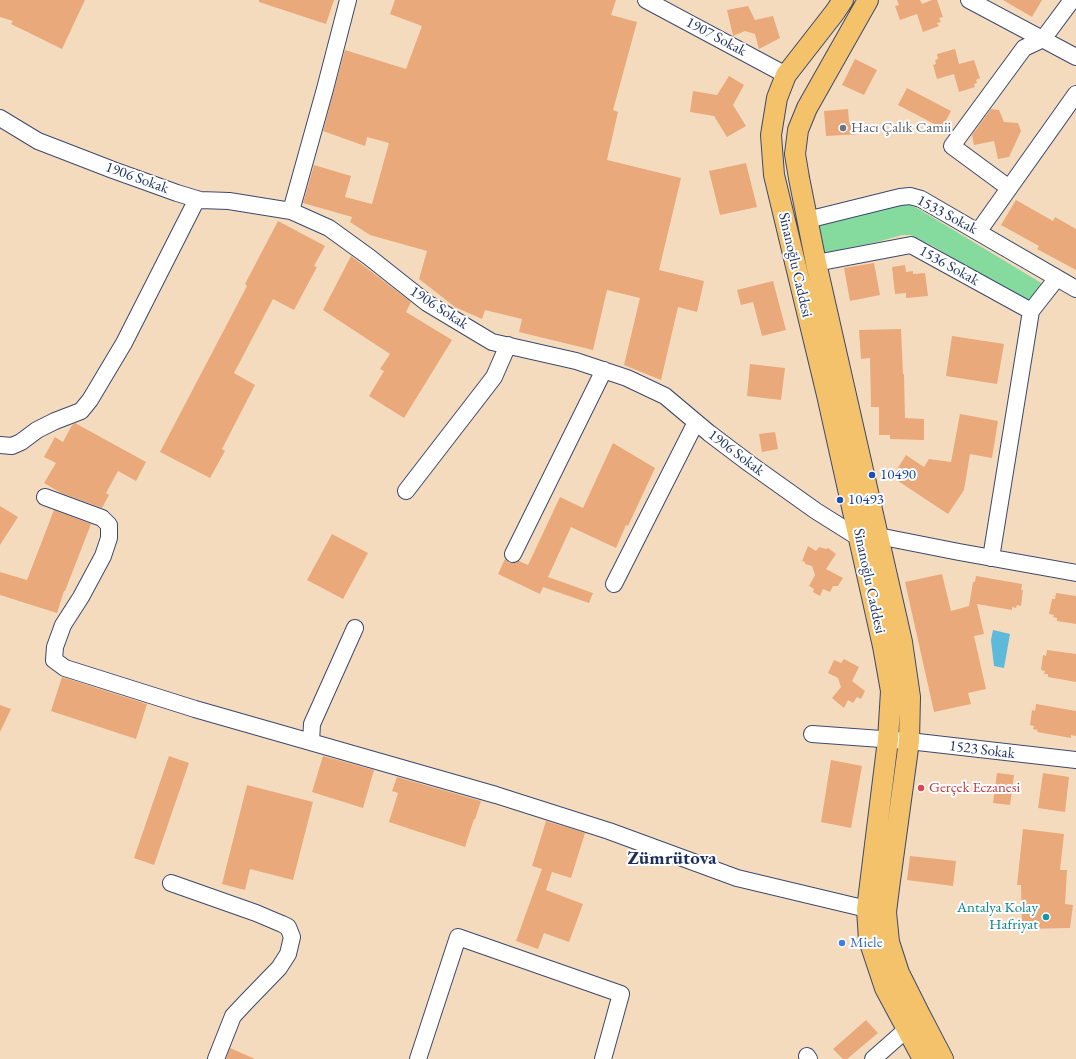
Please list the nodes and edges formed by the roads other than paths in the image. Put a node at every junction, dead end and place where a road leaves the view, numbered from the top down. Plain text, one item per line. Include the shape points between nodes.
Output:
1 (348, 0) edge
2 (646, 0) edge
3 (843, 0) edge
4 (868, 0) edge
5 (970, 0) edge
6 (1072, 0) edge
7 (1043, 39) junction
8 (1076, 57) edge
9 (786, 75) junction
10 (1076, 94) edge
11 (0, 118) edge
12 (1009, 188) junction
13 (197, 199) junction
14 (291, 211) junction
15 (807, 220) junction
16 (978, 232) junction
17 (816, 263) junction
18 (1057, 278) junction
19 (1076, 289) edge
20 (1031, 311) junction
21 (508, 345) junction
22 (604, 370) junction
23 (696, 422) junction
24 (0, 445) edge
25 (406, 491) dead end
26 (44, 498) dead end
27 (869, 537) junction
28 (513, 554) dead end
29 (991, 558) junction
30 (1076, 573) edge
31 (614, 584) dead end
32 (355, 628) dead end
33 (812, 734) dead end
34 (888, 740) junction
35 (909, 741) junction
36 (311, 742) junction
37 (1076, 760) edge
38 (171, 883) dead end
39 (867, 909) junction
40 (907, 1029) junction
41 (216, 1059) edge
42 (418, 1059) edge
43 (602, 1059) edge
44 (872, 1059) edge
45 (923, 1059) edge
46 (943, 1059) edge

1 - 14 street
2 - 9 street, 1907 Sokak
3 - 9 main road, Si̇nanoğlu Caddesi
4 - 15 main road, Si̇nanoğlu Caddesi via 807,108 798,130 795,154
5 - 7 street
6 - 7 street
7 - 8 street
7 - 12 street via 1024,48 952,146
9 - 27 main road, Si̇nanoğlu Caddesi via 773,117 771,135 774,175 827,395
10 - 12 street
11 - 13 street, 1906 Sokak via 38,141
12 - 16 street
13 - 14 street, 1906 Sokak via 229,201
13 - 24 street via 124,342 90,400 80,412 43,427 21,442 12,446
14 - 21 street, 1906 Sokak via 329,228 427,303 492,342
15 - 16 street, 1533 Sokak via 910,196 921,199
15 - 17 main road, Si̇nanoğlu Caddesi
16 - 18 street, 1533 Sokak
17 - 20 street, 1536 Sokak via 911,245
17 - 27 main road, Si̇nanoğlu Caddesi
18 - 19 street, 1533 Sokak
18 - 20 street
20 - 29 street
21 - 22 street, 1906 Sokak
21 - 25 street via 494,377
22 - 23 street, 1906 Sokak via 665,396
22 - 28 street
23 - 27 street, 1906 Sokak via 816,511
23 - 31 street
26 - 36 street via 102,518 109,525 109,538 103,556 63,625 55,647 54,660 65,668
27 - 29 street
27 - 34 main road, Si̇nanoğlu Caddesi via 890,691
27 - 35 main road, Si̇nanoğlu Caddesi via 902,642 910,697
29 - 30 street
32 - 36 street via 312,724
33 - 34 street, 1523 Sokak
34 - 35 street, 1523 Sokak
34 - 39 main road, Si̇nanoğlu Caddesi
35 - 37 street, 1523 Sokak
35 - 46 main road, Si̇nanoğlu Caddesi via 886,912 889,942 899,973
36 - 39 street via 610,831 737,878
38 - 41 street via 282,924 288,927 292,937 288,954 279,968 233,1016
39 - 40 main road, Si̇nanoğlu Caddesi via 869,940 877,965 885,988
40 - 44 street
40 - 45 main road, Si̇nanoğlu Caddesi
42 - 43 street via 458,937 621,994

